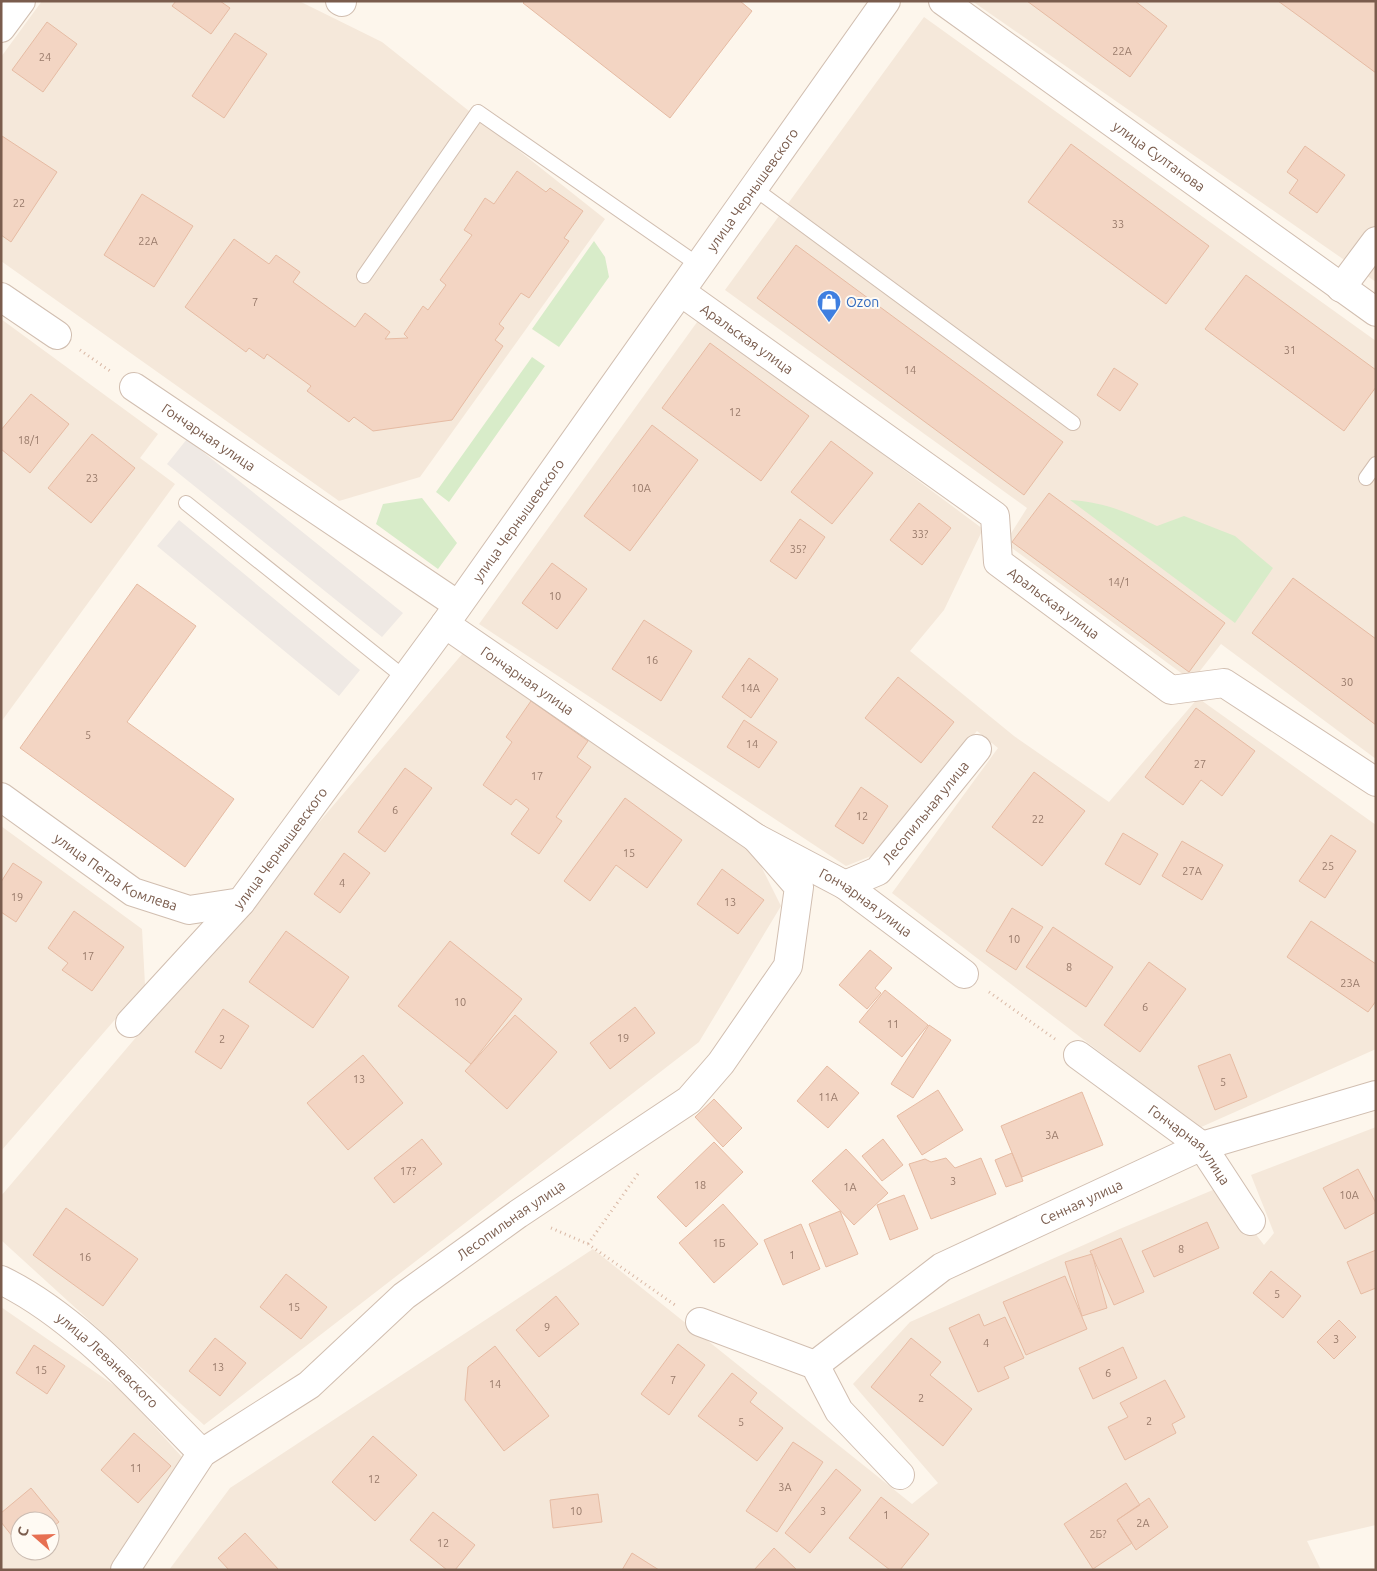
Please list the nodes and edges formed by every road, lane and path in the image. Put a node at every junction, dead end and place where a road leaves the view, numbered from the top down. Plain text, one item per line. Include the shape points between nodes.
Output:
1 (22, 1) edge
2 (886, 1) edge
3 (943, 1) edge
4 (1, 28) edge
5 (755, 189) junction
6 (1376, 241) edge
7 (700, 266) junction
8 (364, 276) dead end
9 (1341, 288) junction
10 (681, 292) junction
11 (1, 297) edge
12 (1376, 312) edge
13 (57, 335) joint
14 (134, 387) joint
15 (1073, 423) dead end
16 (1376, 464) edge
17 (1366, 478) dead end
18 (186, 503) dead end
19 (452, 614) junction
20 (405, 678) junction
21 (978, 749) dead end
22 (1376, 782) edge
23 (1, 797) edge
24 (756, 838) junction
25 (845, 885) junction
26 (241, 902) junction
27 (964, 974) joint
28 (130, 1023) dead end
29 (1078, 1055) joint
30 (1376, 1095) edge
31 (1202, 1146) junction
32 (1252, 1221) dead end
33 (588, 1244) dead end
34 (1, 1280) edge
35 (700, 1322) joint
36 (815, 1365) junction
37 (202, 1453) junction
38 (900, 1475) dead end
39 (125, 1570) edge

1 - 4 street
2 - 5 street, улица Чернышевского
3 - 9 street, улица Султанова
5 - 7 street, улица Чернышевского
5 - 15 lane
6 - 9 street
7 - 8 lane via 478,112
7 - 10 street, улица Чернышевского
9 - 12 street, улица Султанова
10 - 19 street, улица Чернышевского
10 - 22 street, Аральская улица via 995,516 998,562 1171,690 1224,683
11 - 13 street
13 - 14 path
14 - 19 street, Гончарная улица
16 - 17 lane
18 - 20 lane
19 - 20 street, улица Чернышевского
19 - 24 street, Гончарная улица
20 - 26 street, улица Чернышевского
21 - 25 street, Лесопильная улица via 878,871
23 - 26 street, улица Петра Комлева via 132,892 189,910
24 - 25 street, Гончарная улица
24 - 37 street, Лесопильная улица via 799,887 788,966 721,1063 688,1100 518,1214 404,1296 309,1385
25 - 27 street, Гончарная улица
26 - 28 street, улица Чернышевского
27 - 29 path
29 - 31 street, Гончарная улица
30 - 31 street, Сенная улица
31 - 32 street, Гончарная улица
31 - 36 street, Сенная улица via 942,1266
33 - 35 path
34 - 37 street, улица Леваневского via 31,1295 79,1333
35 - 36 street
36 - 38 street via 839,1411
37 - 39 street, Лесопильная улица

